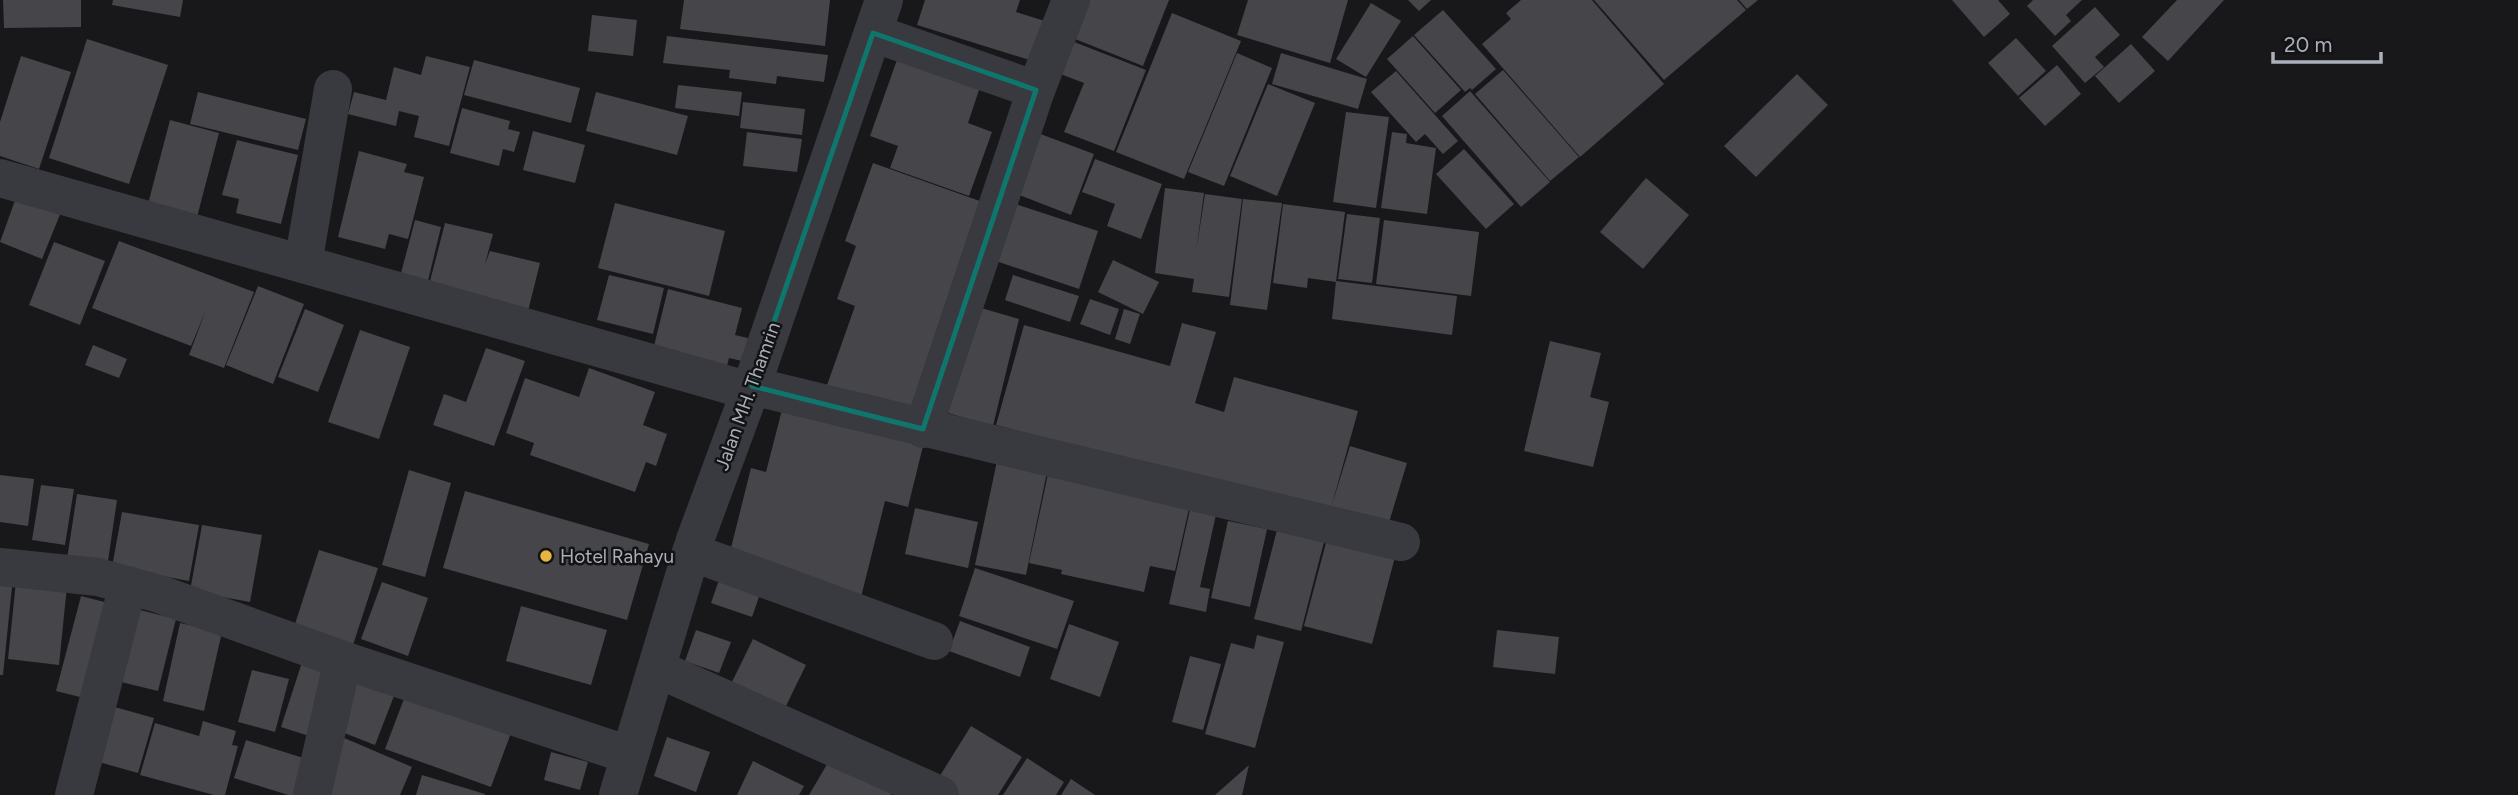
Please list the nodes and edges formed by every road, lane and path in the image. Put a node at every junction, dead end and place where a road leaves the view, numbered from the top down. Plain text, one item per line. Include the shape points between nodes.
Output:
1 (1071, 0) edge
2 (879, 16) edge
3 (333, 89) dead end
4 (1036, 90) junction
5 (0, 178) edge
6 (303, 264) junction
7 (751, 388) junction
8 (923, 429) junction
9 (1401, 542) dead end
10 (691, 552) junction
11 (0, 567) edge
12 (128, 585) junction
13 (934, 641) dead end
14 (343, 660) junction
15 (658, 669) junction
16 (629, 755) junction
17 (74, 795) edge
18 (312, 795) edge
19 (618, 795) edge
20 (940, 795) edge

1 - 4 street
2 - 4 street
2 - 7 street, Jalan MH. Thamrin
3 - 6 street
4 - 8 street
5 - 6 street
6 - 7 street
7 - 8 street
7 - 10 street, Jalan MH. Thamrin
8 - 9 street
10 - 13 street
10 - 15 street, Jalan MH. Thamrin
11 - 12 street via 98,577
12 - 14 street
12 - 17 street
14 - 16 street
14 - 18 street
15 - 16 street, Jalan MH. Thamrin
15 - 20 street
16 - 19 street, Jalan MH. Thamrin

